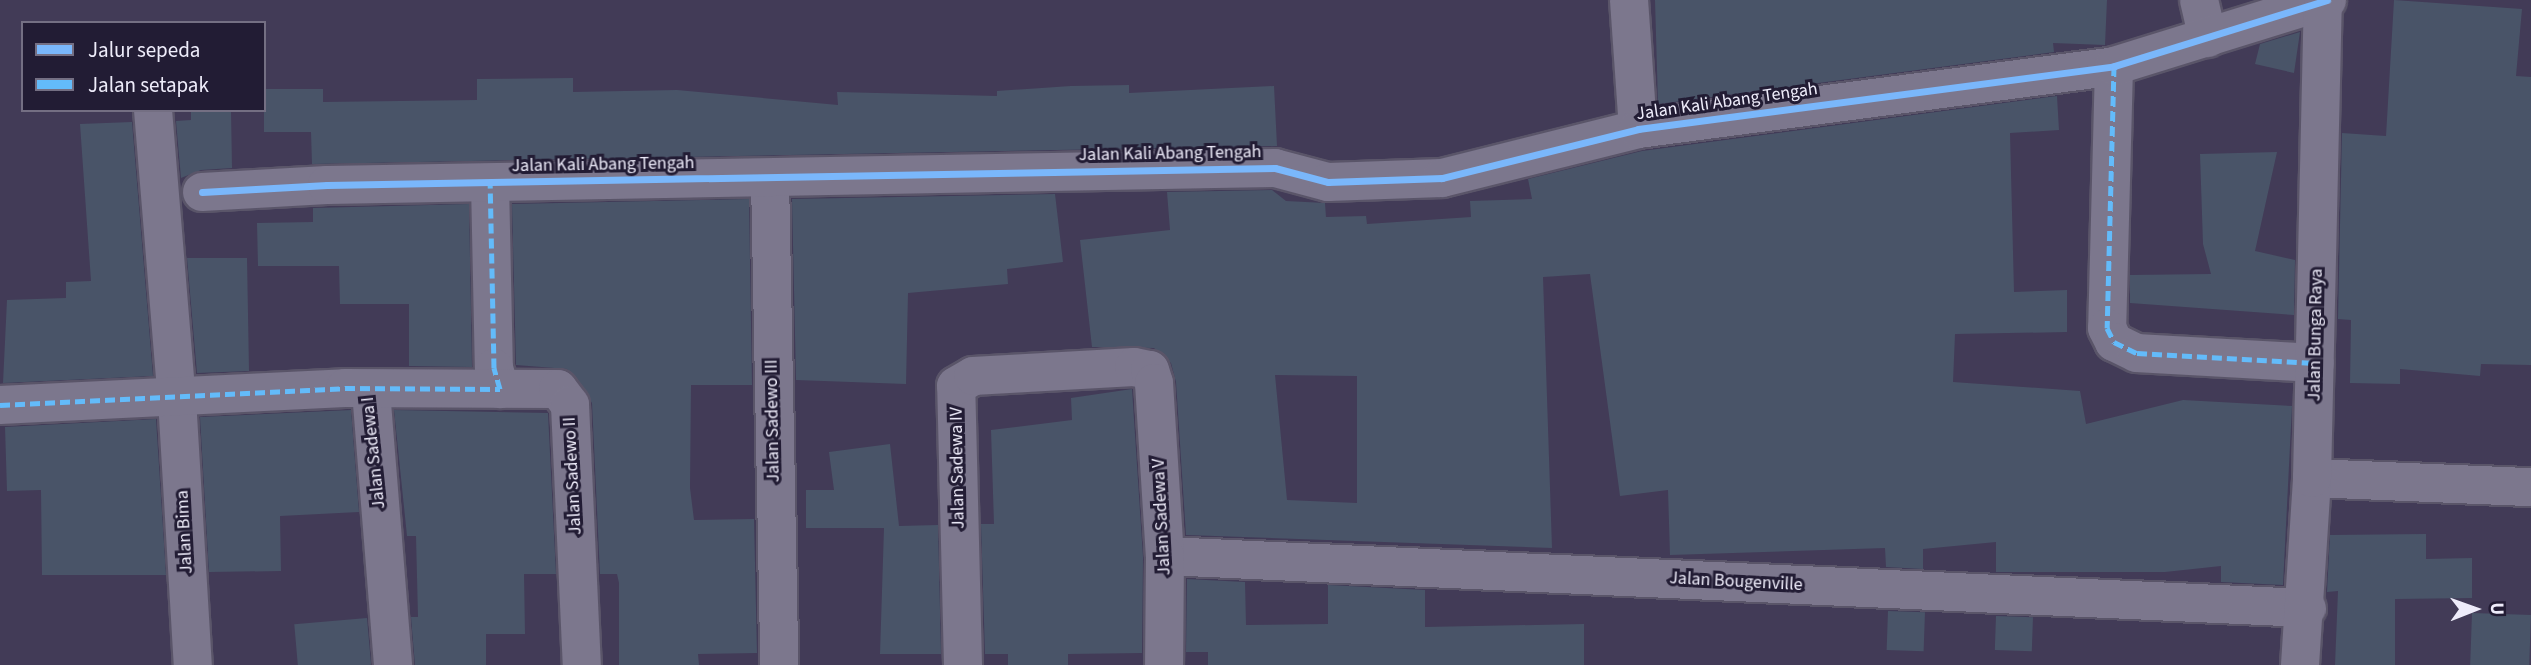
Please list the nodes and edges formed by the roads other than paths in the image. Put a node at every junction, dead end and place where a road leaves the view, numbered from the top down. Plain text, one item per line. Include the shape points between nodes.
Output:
1 (1629, 0) edge
2 (2199, 0) edge
3 (2325, 2) edge
4 (2208, 38) junction
5 (2113, 66) junction
6 (153, 112) edge
7 (1638, 129) junction
8 (771, 178) junction
9 (490, 183) junction
10 (202, 192) dead end
11 (2315, 363) junction
12 (1150, 370) joint
13 (500, 389) junction
14 (372, 391) junction
15 (177, 399) junction
16 (0, 405) edge
17 (2312, 478) junction
18 (2531, 487) edge
19 (1165, 556) junction
20 (2307, 608) junction
21 (193, 665) edge
22 (393, 665) edge
23 (582, 665) edge
24 (779, 665) edge
25 (964, 665) edge
26 (1164, 665) edge
27 (2300, 665) edge

1 - 7 street
2 - 4 street
3 - 4 street, Jalan Kali Abang Tengah
3 - 11 street, Jalan Bunga Raya
4 - 5 street, Jalan Kali Abang Tengah
5 - 7 street, Jalan Kali Abang Tengah
5 - 11 street via 2107,328 2114,342 2137,353
6 - 15 street, Jalan Bima
7 - 8 street, Jalan Kali Abang Tengah via 1442,178 1328,182 1275,168
8 - 9 street, Jalan Kali Abang Tengah
8 - 24 street, Jalan Sadewo III
9 - 10 street, Jalan Kali Abang Tengah
9 - 13 street via 494,368
11 - 17 street, Jalan Bunga Raya
12 - 19 street, Jalan Sadewa V
12 - 25 street, Jalan Sadewa IV via 973,376 956,386
13 - 14 street
13 - 23 street, Jalan Sadewo II via 558,388 570,405
14 - 15 street, Jalan Sadewa I via 345,388
14 - 22 street, Jalan Sadewa I
15 - 16 street, Jalan Sadewa I
15 - 21 street, Jalan Bima
17 - 18 street
17 - 20 street, Jalan Bunga Raya
19 - 20 street, Jalan Bougenville
19 - 26 street, Jalan Sadewa V
20 - 27 street, Jalan Bunga Raya

